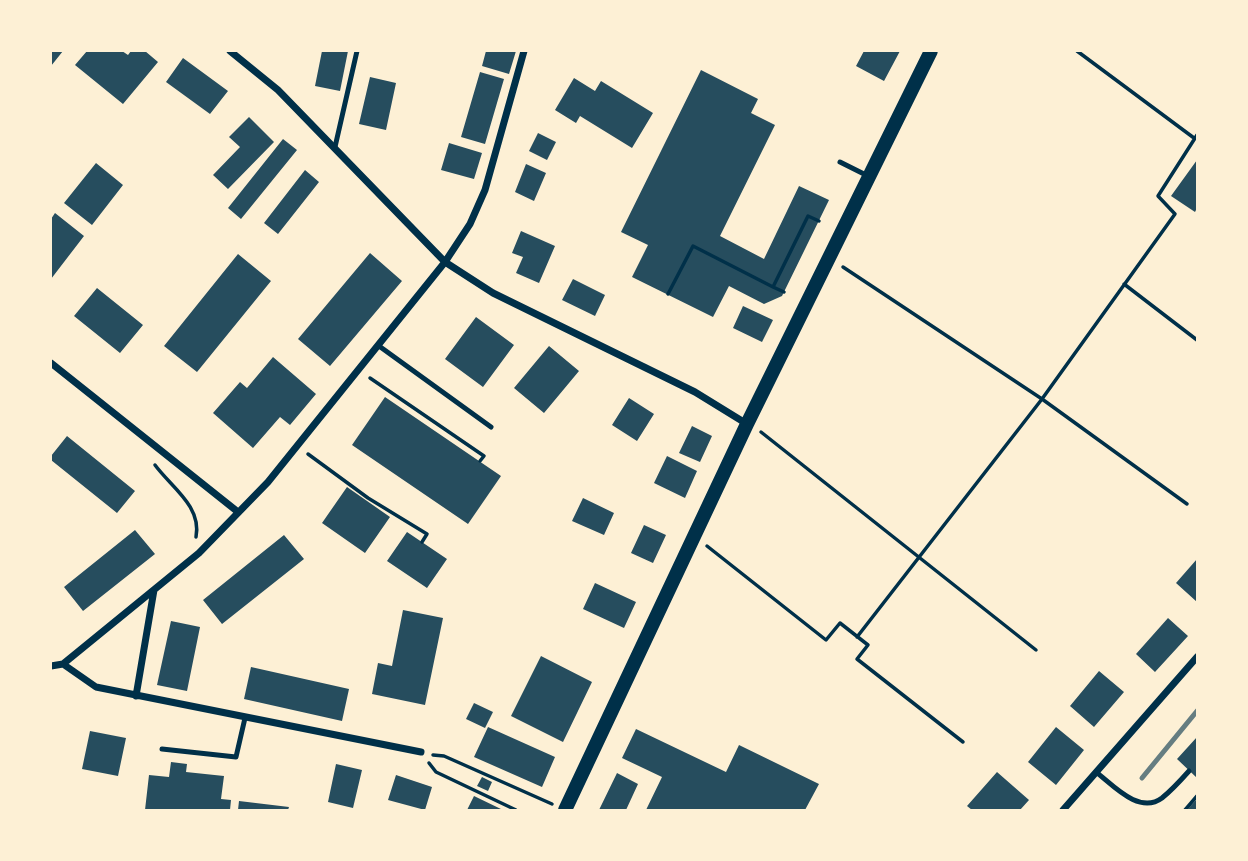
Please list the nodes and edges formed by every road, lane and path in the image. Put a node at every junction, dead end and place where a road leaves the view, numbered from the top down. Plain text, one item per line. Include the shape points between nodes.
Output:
1 (230, 51) edge
2 (357, 51) edge
3 (524, 51) edge
4 (931, 51) edge
5 (1077, 51) edge
6 (1196, 137) edge
7 (335, 147) junction
8 (841, 162) dead end
9 (868, 176) junction
10 (819, 221) dead end
11 (829, 259) junction
12 (445, 262) junction
13 (1124, 284) junction
14 (773, 287) junction
15 (784, 292) dead end
16 (668, 295) dead end
17 (1197, 340) edge
18 (379, 346) junction
19 (51, 363) edge
20 (359, 371) junction
21 (1042, 399) junction
22 (405, 402) junction
23 (401, 408) dead end
24 (747, 424) junction
25 (491, 427) dead end
26 (447, 430) junction
27 (442, 436) dead end
28 (298, 446) junction
29 (152, 460) dead end
30 (480, 461) dead end
31 (1187, 505) dead end
32 (238, 512) junction
33 (694, 536) junction
34 (196, 538) dead end
35 (422, 542) dead end
36 (919, 559) junction
37 (154, 589) junction
38 (857, 637) junction
39 (1036, 650) dead end
40 (1197, 657) edge
41 (64, 664) junction
42 (51, 666) edge
43 (136, 696) junction
44 (245, 718) junction
45 (963, 742) dead end
46 (162, 749) dead end
47 (421, 752) joint
48 (444, 756) dead end
49 (1189, 771) dead end
50 (1096, 772) junction
51 (1197, 796) edge
52 (537, 797) dead end
53 (516, 810) edge
54 (565, 810) edge
55 (1063, 810) edge
56 (1185, 810) edge

1 - 7 street via 278,90
2 - 7 lane
3 - 12 street via 485,190
4 - 9 main road
5 - 6 path
6 - 13 path via 1158,196 1175,214
7 - 12 street
8 - 9 lane
9 - 11 main road
10 - 14 path via 808,216
11 - 21 path
11 - 24 main road
12 - 18 street
12 - 24 street via 493,293 695,392
13 - 17 path
13 - 21 path
14 - 15 path
14 - 16 path via 693,246
18 - 20 street
18 - 25 lane
19 - 32 street
20 - 22 path
20 - 28 street
21 - 31 path
21 - 36 path
22 - 23 path
22 - 26 path
24 - 33 main road
24 - 36 path
26 - 27 path
26 - 30 path via 484,456
28 - 32 street
28 - 35 path via 367,499 428,534
29 - 34 path via 191,508 197,520
32 - 37 street via 199,553
33 - 38 path via 827,640 840,623
33 - 54 main road
36 - 38 path
36 - 39 path
37 - 41 street
37 - 43 street
38 - 45 path via 868,645 857,659
40 - 50 street
41 - 42 street
41 - 43 street via 96,687
43 - 44 street
44 - 46 lane via 236,757
44 - 47 street
47 - 53 path via 436,772
48 - 52 path
49 - 50 lane via 1152,802 1134,802
50 - 55 street
51 - 56 path

